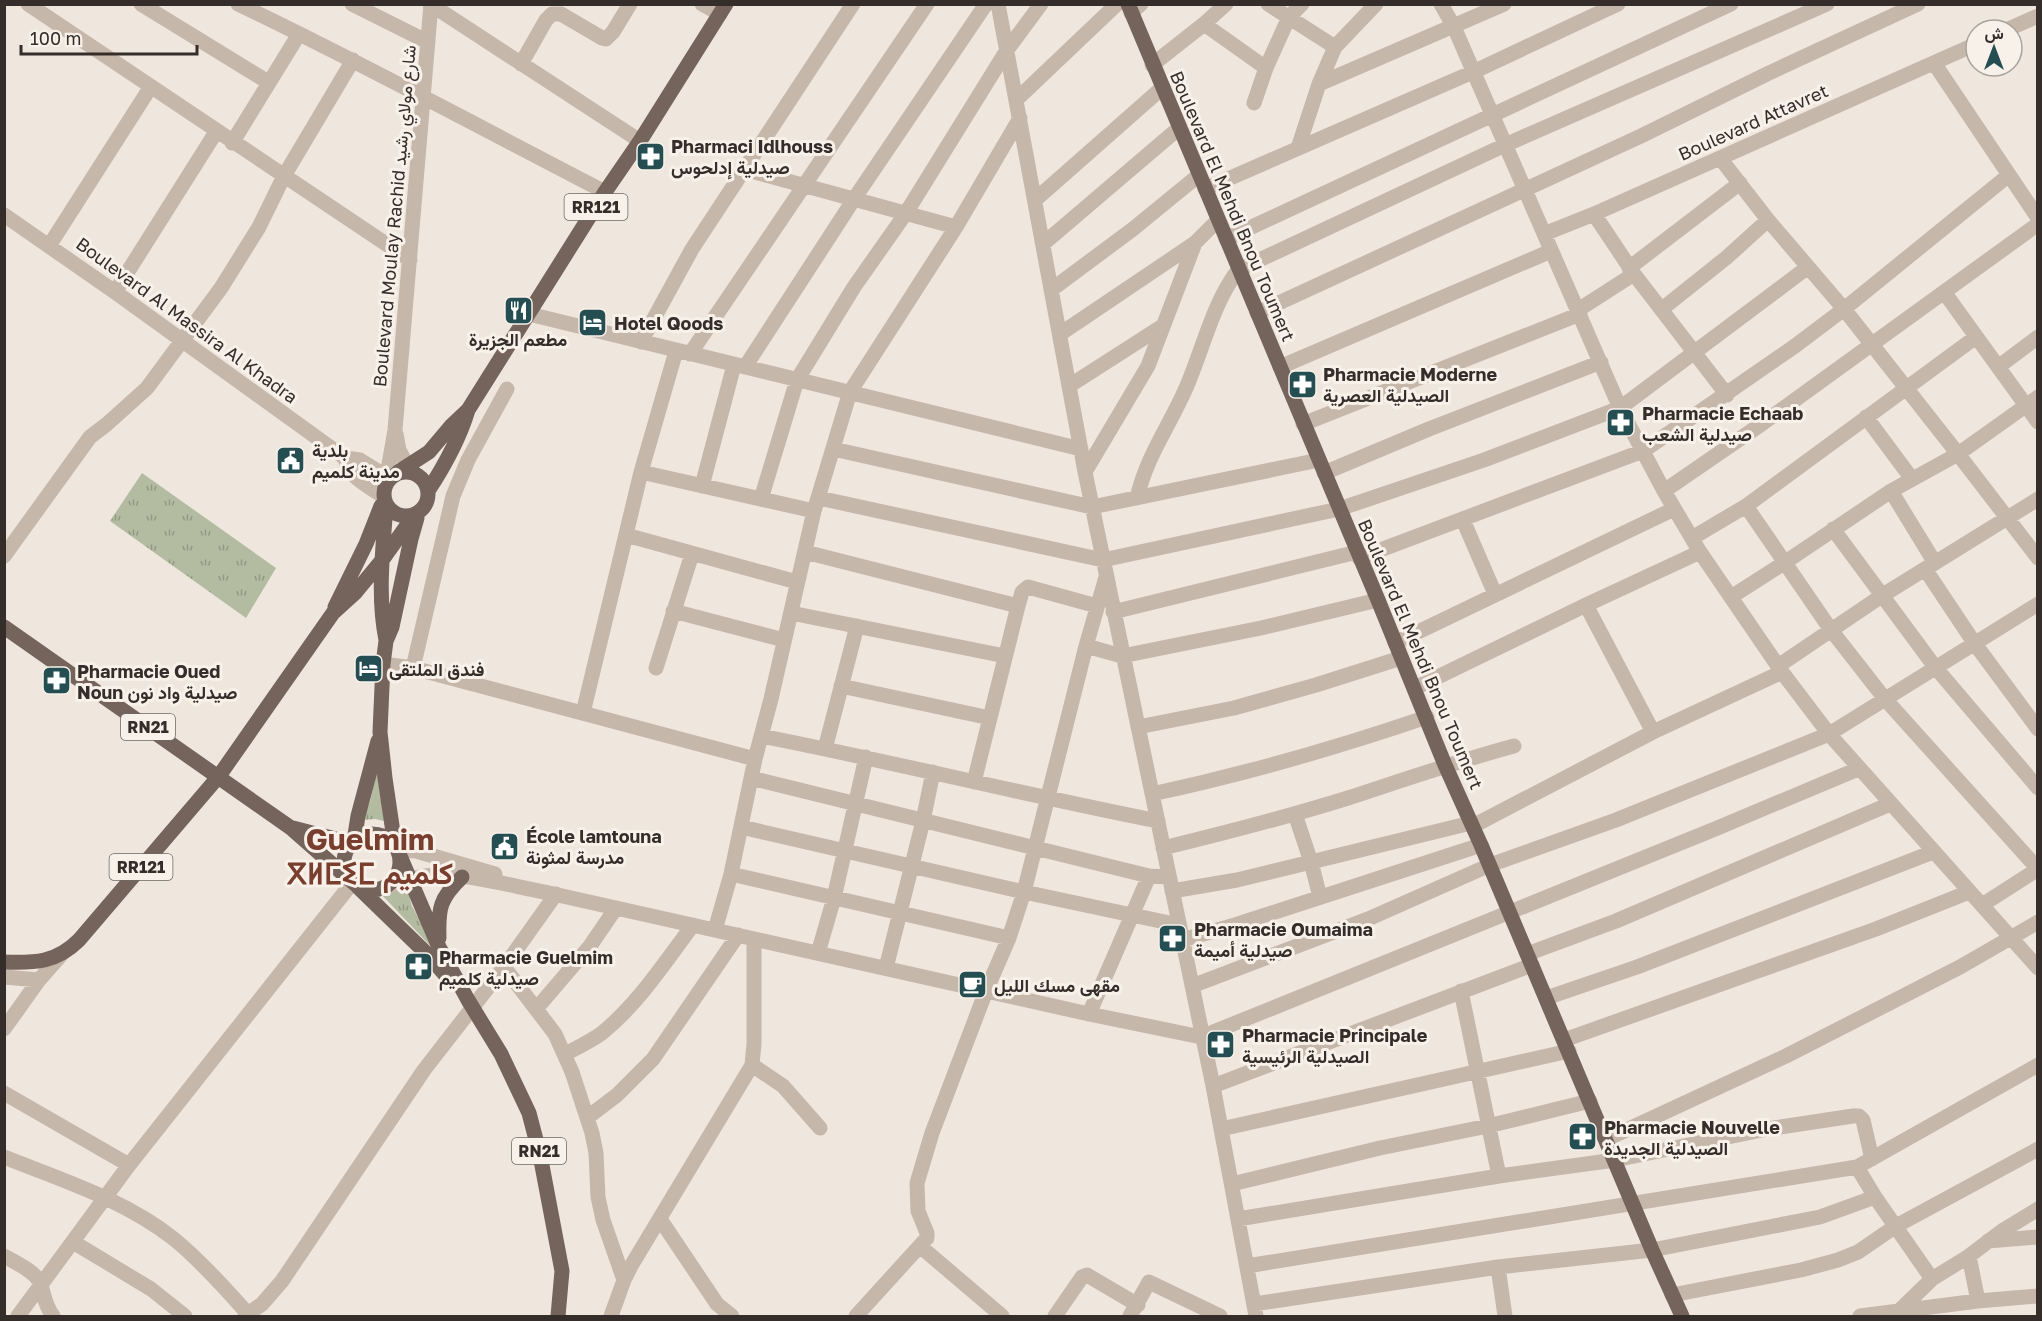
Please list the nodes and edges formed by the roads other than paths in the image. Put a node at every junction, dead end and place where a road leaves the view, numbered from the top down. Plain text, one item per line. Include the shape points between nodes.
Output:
1 (28, 4) edge
2 (141, 4) edge
3 (238, 4) edge
4 (352, 4) edge
5 (630, 4) edge
6 (702, 4) edge
7 (853, 4) edge
8 (927, 4) edge
9 (986, 4) edge
10 (998, 4) edge
11 (1041, 4) edge
12 (1118, 4) edge
13 (1226, 4) edge
14 (1268, 4) edge
15 (1302, 4) edge
16 (1376, 4) edge
17 (1441, 4) edge
18 (1504, 4) edge
19 (1618, 4) edge
20 (1731, 4) edge
21 (1827, 4) edge
22 (1918, 4) edge
23 (431, 5) edge
24 (1133, 7) edge
25 (723, 9) edge
26 (1289, 17) junction
27 (1204, 24) junction
28 (1454, 27) junction
29 (299, 33) junction
30 (428, 42) junction
31 (1335, 48) junction
32 (1964, 49) edge
33 (1007, 50) junction
34 (353, 60) junction
35 (1934, 63) junction
36 (521, 64) junction
37 (1152, 65) junction
38 (1266, 68) junction
39 (1473, 72) junction
40 (268, 82) junction
41 (1318, 84) junction
42 (150, 88) junction
43 (1162, 88) junction
44 (423, 98) junction
45 (1016, 100) junction
46 (1254, 103) dead end
47 (1491, 115) junction
48 (1020, 118) junction
49 (1179, 128) junction
50 (216, 132) junction
51 (640, 141) junction
52 (232, 143) junction
53 (1505, 145) junction
54 (1298, 148) junction
55 (1720, 158) junction
56 (744, 169) junction
57 (284, 176) junction
58 (2009, 176) junction
59 (1202, 182) junction
60 (1740, 183) junction
61 (806, 186) junction
62 (1525, 188) junction
63 (605, 192) junction
64 (854, 199) junction
65 (1035, 200) junction
66 (906, 213) junction
67 (1594, 214) junction
68 (4, 215) edge
69 (2037, 218) edge
70 (1218, 220) junction
71 (1768, 220) junction
72 (2037, 224) edge
73 (956, 227) junction
74 (1544, 234) junction
75 (1226, 239) junction
76 (1195, 243) junction
77 (1043, 244) junction
78 (49, 246) junction
79 (1551, 251) junction
80 (410, 260) junction
81 (1808, 267) junction
82 (1238, 270) junction
83 (1632, 271) junction
84 (1051, 290) junction
85 (115, 292) junction
86 (1944, 292) junction
87 (1662, 309) junction
88 (1844, 309) junction
89 (1579, 312) junction
90 (1257, 313) junction
91 (529, 314) junction
92 (1161, 327) junction
93 (1060, 334) junction
94 (1976, 337) junction
95 (2037, 337) edge
96 (181, 341) junction
97 (641, 342) junction
98 (1871, 344) junction
99 (683, 352) junction
100 (1695, 353) junction
101 (1601, 362) junction
102 (740, 366) junction
103 (1280, 367) junction
104 (1998, 367) junction
105 (797, 380) junction
106 (1069, 386) junction
107 (1906, 388) junction
108 (507, 389) dead end
109 (850, 392) junction
110 (1727, 395) junction
111 (2032, 400) edge
112 (1620, 408) junction
113 (468, 410) junction
114 (1866, 417) junction
115 (2037, 422) edge
116 (1303, 424) junction
117 (395, 430) junction
118 (833, 449) junction
119 (1081, 449) junction
120 (1643, 451) junction
121 (390, 453) junction
122 (1958, 454) junction
123 (345, 458) junction
124 (364, 462) junction
125 (1322, 467) junction
126 (641, 472) junction
127 (1085, 472) junction
128 (400, 473) junction
129 (1912, 480) junction
130 (702, 486) junction
131 (428, 490) junction
132 (1664, 491) junction
133 (1891, 491) junction
134 (1137, 498) junction
135 (2037, 498) edge
136 (761, 499) junction
137 (384, 500) junction
138 (817, 505) junction
139 (1746, 506) junction
140 (1092, 507) junction
141 (1339, 508) junction
142 (1674, 509) junction
143 (417, 513) junction
144 (2007, 517) junction
145 (1463, 520) junction
146 (1833, 529) junction
147 (626, 535) junction
148 (1692, 538) junction
149 (805, 552) junction
150 (1700, 552) junction
151 (692, 554) junction
152 (1358, 555) junction
153 (4, 556) edge
154 (2037, 558) edge
155 (383, 559) junction
156 (1784, 563) junction
157 (1930, 566) junction
158 (1105, 567) junction
159 (797, 582) junction
160 (1494, 594) junction
161 (1882, 595) junction
162 (1731, 597) junction
163 (1378, 600) junction
164 (1586, 604) junction
165 (2037, 604) edge
166 (1018, 606) junction
167 (1097, 606) junction
168 (674, 611) junction
169 (1113, 612) junction
170 (333, 613) junction
171 (791, 613) junction
172 (857, 626) junction
173 (4, 627) edge
174 (1831, 630) junction
175 (784, 640) junction
176 (386, 641) junction
177 (1395, 643) junction
178 (1975, 644) junction
179 (1086, 646) junction
180 (1005, 656) junction
181 (1122, 656) junction
182 (1401, 658) junction
183 (383, 664) junction
184 (1935, 667) junction
185 (413, 668) junction
186 (656, 668) dead end
187 (1780, 669) junction
188 (841, 686) junction
189 (1414, 688) junction
190 (1885, 699) junction
191 (584, 713) junction
192 (1427, 717) junction
193 (990, 718) junction
194 (1138, 728) junction
195 (2037, 729) edge
196 (380, 732) junction
197 (1653, 732) junction
198 (1829, 734) junction
199 (761, 736) junction
200 (1514, 746) dead end
201 (825, 749) junction
202 (866, 757) junction
203 (756, 759) junction
204 (1444, 765) junction
205 (1858, 769) junction
206 (933, 772) junction
207 (219, 776) junction
208 (751, 778) junction
209 (974, 782) junction
210 (2037, 788) edge
211 (1152, 794) junction
212 (1047, 799) junction
213 (1890, 804) junction
214 (854, 805) junction
215 (1295, 814) junction
216 (923, 821) junction
217 (1158, 821) junction
218 (1472, 824) junction
219 (741, 827) junction
220 (291, 828) junction
221 (353, 842) junction
222 (1481, 845) junction
223 (1035, 848) junction
224 (1163, 848) junction
225 (398, 850) junction
226 (844, 850) junction
227 (1933, 852) junction
228 (1311, 862) junction
229 (911, 865) junction
230 (1490, 865) junction
231 (2037, 869) edge
232 (731, 874) junction
233 (1149, 876) junction
234 (462, 877) junction
235 (410, 878) junction
236 (353, 883) junction
237 (1170, 884) junction
238 (388, 886) junction
239 (1024, 892) junction
240 (1970, 892) junction
241 (552, 893) junction
242 (1320, 897) junction
243 (834, 898) junction
244 (1982, 905) junction
245 (616, 908) junction
246 (1510, 913) junction
247 (900, 914) junction
248 (1131, 915) junction
249 (2037, 922) edge
250 (693, 925) junction
251 (715, 930) junction
252 (1181, 932) junction
253 (738, 935) junction
254 (1009, 938) junction
255 (2012, 938) junction
256 (754, 939) junction
257 (439, 947) junction
258 (818, 953) junction
259 (61, 955) junction
260 (1530, 959) junction
261 (2035, 961) edge
262 (4, 962) edge
263 (504, 967) junction
264 (886, 968) junction
265 (4, 977) edge
266 (39, 980) junction
267 (1192, 986) junction
268 (986, 991) junction
269 (1461, 991) junction
270 (1546, 998) junction
271 (470, 1004) junction
272 (537, 1008) junction
273 (1089, 1014) junction
274 (4, 1029) edge
275 (1201, 1037) junction
276 (1566, 1046) junction
277 (565, 1054) junction
278 (752, 1065) junction
279 (2037, 1065) edge
280 (1476, 1070) junction
281 (1213, 1086) junction
282 (4, 1093) edge
283 (1590, 1101) junction
284 (588, 1117) junction
285 (1488, 1126) junction
286 (820, 1128) dead end
287 (1221, 1129) junction
288 (1606, 1139) junction
289 (2037, 1149) edge
290 (4, 1157) edge
291 (1872, 1159) junction
292 (1615, 1160) junction
293 (129, 1165) junction
294 (1857, 1167) junction
295 (1499, 1176) junction
296 (1232, 1185) junction
297 (104, 1197) junction
298 (1875, 1197) junction
299 (1633, 1204) junction
300 (2037, 1209) edge
301 (660, 1219) junction
302 (1238, 1219) junction
303 (1896, 1226) junction
304 (2037, 1237) edge
305 (1988, 1241) junction
306 (73, 1242) junction
307 (921, 1247) junction
308 (1652, 1250) junction
309 (4, 1256) edge
310 (1969, 1256) junction
311 (1247, 1266) junction
312 (1498, 1267) junction
313 (1932, 1279) junction
314 (624, 1280) junction
315 (41, 1286) junction
316 (1672, 1295) junction
317 (2037, 1296) edge
318 (1978, 1301) junction
319 (1900, 1310) junction
320 (1134, 1311) edge
321 (1255, 1311) edge
322 (247, 1316) edge
323 (18, 1317) edge
324 (53, 1317) edge
325 (185, 1317) edge
326 (558, 1317) edge
327 (611, 1317) edge
328 (732, 1317) edge
329 (856, 1317) edge
330 (1002, 1317) edge
331 (1054, 1317) edge
332 (1220, 1317) edge
333 (1505, 1317) edge
334 (1682, 1317) edge
335 (1860, 1317) edge

1 - 42 street
2 - 40 street
3 - 29 street
4 - 30 street
5 - 36 street via 606,39 561,14 552,14
6 - 25 street
7 - 56 street
8 - 61 street
9 - 64 street
10 - 33 street
11 - 33 street
12 - 45 street
13 - 27 street
14 - 26 street
15 - 26 street
16 - 31 street
17 - 28 street
18 - 28 street
19 - 39 street
20 - 47 street
21 - 53 street
22 - 62 street
23 - 30 street, Boulevard Moulay Rachid شارع مولاي رشيد
23 - 36 street
24 - 37 main road, Boulevard El Mehdi Bnou Toumert
25 - 51 main road, RR121
26 - 31 street
26 - 38 street
27 - 37 street
27 - 38 street
28 - 39 street
28 - 41 street
29 - 34 street
29 - 40 street
30 - 44 street, Boulevard Moulay Rachid شارع مولاي رشيد
31 - 41 street
32 - 35 street, Boulevard Attavret
33 - 45 street
33 - 66 street
34 - 44 street
34 - 57 street
35 - 55 street, Boulevard Attavret
35 - 58 street
36 - 51 street
37 - 43 main road, Boulevard El Mehdi Bnou Toumert
38 - 46 street
39 - 47 street
39 - 54 street
40 - 52 street
41 - 54 street
42 - 50 street
42 - 78 street
43 - 49 main road, Boulevard El Mehdi Bnou Toumert
43 - 65 street
44 - 63 street
44 - 80 street, Boulevard Moulay Rachid شارع مولاي رشيد
45 - 48 street
47 - 53 street
47 - 75 street
48 - 65 street
48 - 73 street
49 - 59 main road, Boulevard El Mehdi Bnou Toumert
49 - 77 street
50 - 52 street
50 - 85 street
51 - 63 main road, RR121
52 - 57 street
53 - 62 street
53 - 82 street
54 - 59 street
55 - 60 street
55 - 67 street, Boulevard Attavret
56 - 61 street
56 - 97 street via 692,249
57 - 80 street
57 - 96 street via 259,227 221,288
58 - 69 street
58 - 88 street
59 - 70 main road, Boulevard El Mehdi Bnou Toumert
59 - 84 street
60 - 71 street
60 - 83 street
61 - 64 street
61 - 99 street
62 - 74 street
62 - 90 street
63 - 91 main road, RR121
64 - 66 street
64 - 102 street
65 - 77 street
66 - 73 street
66 - 105 street via 854,287
67 - 74 street, Boulevard Attavret
67 - 83 street
68 - 78 street, Boulevard Al Massira Al Khadra
70 - 75 main road, Boulevard El Mehdi Bnou Toumert
70 - 76 street
71 - 81 street
71 - 87 street
72 - 86 street
73 - 109 street
74 - 79 street
75 - 82 main road, Boulevard El Mehdi Bnou Toumert
76 - 92 street
76 - 93 street
77 - 84 street
78 - 85 street, Boulevard Al Massira Al Khadra
79 - 89 street
79 - 103 street
80 - 117 street, Boulevard Moulay Rachid شارع مولاي رشيد
81 - 88 street
81 - 100 street
82 - 90 main road, Boulevard El Mehdi Bnou Toumert
82 - 134 street via 1220,298 1185,390 1143,472
83 - 87 street
83 - 89 street
84 - 93 street
85 - 96 street, Boulevard Al Massira Al Khadra
86 - 94 street
86 - 98 street
87 - 100 street
88 - 98 street
88 - 110 street
89 - 101 street
89 - 116 street
90 - 103 main road, Boulevard El Mehdi Bnou Toumert
91 - 97 street
91 - 113 main road, RR121
92 - 106 street
92 - 127 street via 1142,377
93 - 106 street
94 - 104 street
94 - 107 street
95 - 104 street
96 - 123 street, Boulevard Al Massira Al Khadra
96 - 153 street via 147,388 90,437
97 - 99 street
98 - 107 street
98 - 132 street
99 - 102 street
99 - 126 street
100 - 110 street
100 - 112 street
101 - 112 street
101 - 125 street
102 - 105 street
102 - 130 street
103 - 116 main road, Boulevard El Mehdi Bnou Toumert
104 - 111 street
105 - 109 street
105 - 136 street
106 - 119 street
107 - 114 street
107 - 122 street
108 - 185 street via 453,496
109 - 118 street
109 - 119 street
110 - 120 street
111 - 115 street
111 - 122 street
112 - 120 street
112 - 141 street via 1484,460
113 - 128 main road, RR121 via 429,452
113 - 131 main road, RR121 via 453,451
114 - 129 street
114 - 139 street
116 - 125 main road, Boulevard El Mehdi Bnou Toumert
117 - 121 street, Boulevard Moulay Rachid شارع مولاي رشيد
117 - 128 street, Boulevard Moulay Rachid شارع مولاي رشيد
118 - 138 street
118 - 140 street
119 - 127 street
120 - 132 street
120 - 145 street
121 - 124 street via 381,460
121 - 128 street, Boulevard Moulay Rachid شارع مولاي رشيد via 389,464
122 - 129 street
122 - 144 street
123 - 124 street, Boulevard Al Massira Al Khadra
123 - 137 street, Boulevard Al Massira Al Khadra via 350,472
124 - 128 street, Boulevard Al Massira Al Khadra
125 - 134 street
125 - 141 main road, Boulevard El Mehdi Bnou Toumert
126 - 130 street
126 - 147 street
127 - 140 street
128 - 131 main road via 423,479
128 - 137 main road, RR121 via 384,486
129 - 133 street
130 - 136 street
131 - 143 main road, RR121 via 427,502
132 - 142 street
133 - 146 street
133 - 157 street
134 - 140 street
135 - 144 street
136 - 138 street
137 - 143 main road via 399,515
137 - 155 main road
137 - 170 main road, RR121
138 - 149 street
138 - 158 street
139 - 148 street
139 - 156 street
140 - 158 street
141 - 152 main road, Boulevard El Mehdi Bnou Toumert
141 - 158 street
142 - 148 street
142 - 160 street
143 - 155 main road, RR121
143 - 176 main road
144 - 154 street
144 - 157 street
145 - 152 street
145 - 160 street
146 - 156 street
146 - 161 street
147 - 151 street
147 - 191 street
148 - 150 street
149 - 159 street
149 - 166 street
150 - 162 street
150 - 164 street
151 - 159 street
151 - 168 street
152 - 163 main road, Boulevard El Mehdi Bnou Toumert
152 - 169 street
155 - 170 main road, RR121
155 - 176 main road via 381,597
156 - 162 street
156 - 174 street
157 - 161 street
157 - 178 street
158 - 167 street
158 - 169 street
159 - 171 street
160 - 177 street
161 - 174 street
161 - 184 street
162 - 187 street
163 - 177 main road, Boulevard El Mehdi Bnou Toumert
163 - 181 street
164 - 189 street
164 - 197 street
165 - 178 street
166 - 167 street via 1028,587
166 - 180 street
167 - 179 street
168 - 175 street
168 - 186 street
169 - 181 street
170 - 207 main road, RR121
171 - 172 street
171 - 175 street
172 - 180 street
172 - 188 street
173 - 207 main road, RN21
174 - 187 street
174 - 190 street
175 - 199 street
176 - 183 main road
177 - 182 main road, Boulevard El Mehdi Bnou Toumert
178 - 184 street
178 - 195 street
179 - 181 street
179 - 212 street
180 - 193 street
181 - 194 street
182 - 189 main road, Boulevard El Mehdi Bnou Toumert
182 - 194 street via 1234,708
183 - 185 street
183 - 196 main road
184 - 190 street
184 - 210 street
185 - 191 street
187 - 197 street
187 - 198 street
188 - 193 street
188 - 201 street
189 - 192 main road, Boulevard El Mehdi Bnou Toumert
190 - 198 street
190 - 231 street
191 - 203 street
192 - 204 main road, Boulevard El Mehdi Bnou Toumert
192 - 211 street via 1277,764
193 - 209 street
194 - 211 street
196 - 221 main road
196 - 225 main road
197 - 218 street
198 - 205 street
198 - 230 street via 1616,820
199 - 201 street
199 - 203 street
200 - 204 street
201 - 202 street
202 - 206 street
202 - 214 street
203 - 208 street
204 - 215 street
204 - 218 main road, Boulevard El Mehdi Bnou Toumert
205 - 213 street
205 - 246 street
206 - 209 street
206 - 216 street
207 - 220 main road, RN21
207 - 259 main road, RR121 via 102,915
208 - 214 street
208 - 219 street
209 - 212 street
211 - 217 street
212 - 217 street
212 - 223 street
213 - 227 street
213 - 260 street
214 - 216 street
214 - 226 street
215 - 224 street
215 - 228 street
216 - 223 street
216 - 229 street
217 - 224 street
218 - 222 main road, Boulevard El Mehdi Bnou Toumert
218 - 228 street
219 - 226 street
219 - 232 street
220 - 221 main road, RN21
220 - 236 main road, RN21
221 - 225 main road, RN21 via 372,834 387,838
221 - 236 main road via 344,861 346,874
222 - 230 main road, Boulevard El Mehdi Bnou Toumert
222 - 242 street
223 - 233 street
223 - 239 street
224 - 237 street
225 - 235 main road, RN21
225 - 238 main road via 400,870
225 - 241 street via 445,859
226 - 229 street
226 - 243 street
227 - 240 street
227 - 270 street
228 - 237 street via 1237,880
228 - 242 street
229 - 239 street
229 - 247 street
230 - 246 main road, Boulevard El Mehdi Bnou Toumert
230 - 267 street via 1368,919
231 - 244 street
232 - 243 street
232 - 251 street
233 - 237 street
233 - 248 street
234 - 235 street
234 - 241 street
234 - 257 main road via 442,901
235 - 238 street
235 - 257 main road, RN21
236 - 238 main road via 373,891
236 - 271 main road, RN21 via 426,953
236 - 293 street
237 - 252 street
239 - 248 street
239 - 254 street
240 - 244 street
240 - 276 street
241 - 245 street
241 - 263 street
242 - 252 street
243 - 247 street
243 - 258 street
244 - 255 street
245 - 250 street
245 - 272 street via 590,946
246 - 260 main road, Boulevard El Mehdi Bnou Toumert
246 - 275 street
247 - 254 street
247 - 264 street
248 - 252 street
248 - 273 street
249 - 255 street
250 - 251 street
250 - 277 street via 613,1023
251 - 253 street
252 - 267 street
253 - 256 street
253 - 284 street via 652,1059 617,1095
254 - 268 street
255 - 261 street
255 - 288 street via 1786,1056
256 - 258 street
256 - 278 street
257 - 271 main road, RN21
258 - 264 street
259 - 262 main road, RR121 via 40,961
259 - 266 street
260 - 269 street
260 - 270 main road, Boulevard El Mehdi Bnou Toumert
263 - 271 street
263 - 272 street
264 - 268 street
265 - 266 street
266 - 274 street
267 - 275 street
268 - 273 street
268 - 307 street via 917,1183 918,1211 927,1233
269 - 280 street
269 - 281 street
270 - 276 main road, Boulevard El Mehdi Bnou Toumert
271 - 322 street via 282,1281
271 - 326 main road, RN21 via 501,1054 529,1113 562,1271
272 - 277 street
273 - 275 street
275 - 281 street
276 - 280 street
276 - 283 main road, Boulevard El Mehdi Bnou Toumert
277 - 284 street
278 - 286 street via 783,1086
278 - 301 street
279 - 291 street
280 - 285 street
280 - 287 street
281 - 287 street
282 - 293 street
283 - 285 street
283 - 288 main road, Boulevard El Mehdi Bnou Toumert
284 - 314 street via 603,1220
285 - 295 street
285 - 296 street
287 - 296 street
288 - 292 main road, Boulevard El Mehdi Bnou Toumert
289 - 303 street
290 - 297 street
291 - 292 street via 1863,1120 1853,1116
291 - 294 street
292 - 295 street
292 - 299 main road, Boulevard El Mehdi Bnou Toumert
293 - 297 street
294 - 298 street
294 - 299 street
295 - 302 street
296 - 302 street
297 - 306 street
297 - 322 street via 175,1239 227,1290
298 - 303 street
298 - 308 street via 1820,1217
299 - 308 main road, Boulevard El Mehdi Bnou Toumert
299 - 311 street
300 - 305 street
301 - 314 street
301 - 328 street via 717,1304
302 - 311 street
303 - 313 street
303 - 316 street via 1858,1252 1838,1260
304 - 305 street
305 - 310 street
306 - 315 street
306 - 325 street via 151,1289
307 - 329 street
307 - 330 street
308 - 312 street
308 - 316 main road, Boulevard El Mehdi Bnou Toumert
309 - 315 street via 34,1275
310 - 313 street
310 - 318 street
311 - 321 street
312 - 321 street
312 - 333 street
313 - 319 street
314 - 327 street
315 - 323 street
315 - 324 street
316 - 334 main road, Boulevard El Mehdi Bnou Toumert
317 - 318 street
318 - 319 street
319 - 335 street
320 - 331 street via 1087,1275
320 - 332 street via 1149,1282

